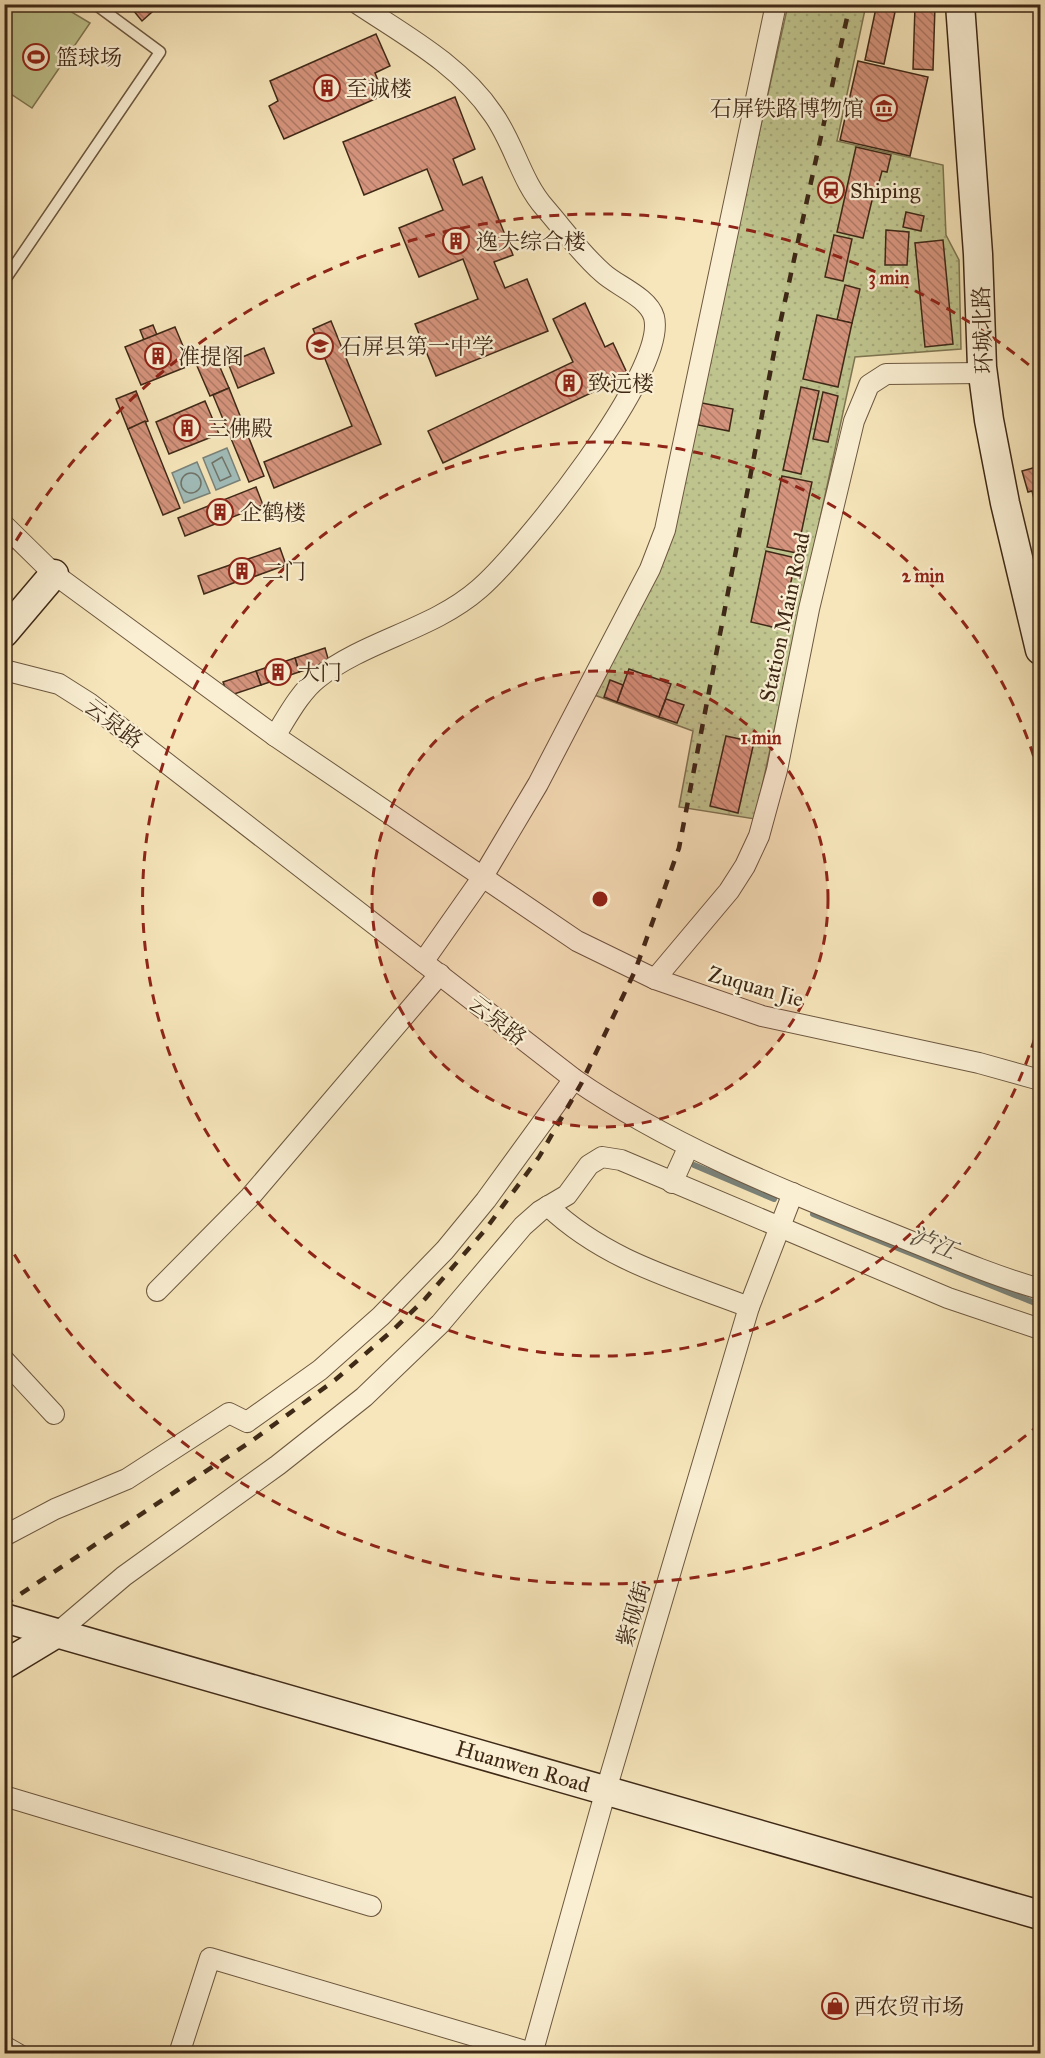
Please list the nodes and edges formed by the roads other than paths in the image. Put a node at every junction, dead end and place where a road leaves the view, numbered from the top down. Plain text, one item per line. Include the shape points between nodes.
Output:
1 (95, 4) edge
2 (358, 4) edge
3 (776, 4) edge
4 (960, 4) edge
5 (4, 281) edge
6 (982, 373) junction
7 (4, 525) edge
8 (54, 574) junction
9 (4, 633) edge
10 (1041, 650) edge
11 (4, 670) edge
12 (275, 736) junction
13 (482, 878) junction
14 (423, 962) junction
15 (440, 974) junction
16 (655, 979) junction
17 (573, 1079) junction
18 (1041, 1080) edge
19 (688, 1148) junction
20 (672, 1182) junction
21 (793, 1193) junction
22 (548, 1206) junction
23 (780, 1229) junction
24 (1041, 1289) edge
25 (157, 1291) dead end
26 (749, 1307) junction
27 (1041, 1329) edge
28 (4, 1360) edge
29 (54, 1414) dead end
30 (4, 1536) edge
31 (4, 1618) edge
32 (57, 1633) junction
33 (4, 1665) edge
34 (606, 1790) junction
35 (4, 1796) edge
36 (371, 1905) dead end
37 (1041, 1915) edge
38 (4, 2046) edge
39 (532, 2053) edge
40 (18, 2054) edge
41 (179, 2054) edge

1 - 5 lane via 160,51
2 - 12 street via 457,72 494,115 542,205 603,273 648,307 654,316 654,330 642,373 610,430 510,557 479,589 452,608 341,662 315,680
3 - 13 street via 665,530 650,569 603,662
4 - 6 main road, 环城北路 via 978,254
6 - 10 main road, 环城北路 via 1005,503
6 - 16 street, Station Main Road via 886,374 874,380 864,393 835,495 777,770 759,836 729,891
7 - 8 street, Zuquan Jie
8 - 9 main road
8 - 12 street, Zuquan Jie
11 - 14 street, 云泉路 via 59,684 89,703
12 - 13 street, Zuquan Jie
13 - 14 street
13 - 16 street, Zuquan Jie via 577,940
14 - 15 street, 云泉路
15 - 17 street, 云泉路
15 - 25 street via 250,1197
16 - 18 street, Zuquan Jie via 762,1016
17 - 19 street, 云泉路
17 - 30 street via 445,1250 381,1316 320,1370 247,1422 229,1413 127,1479 55,1509
19 - 20 street
19 - 21 street, 云泉路
20 - 22 street via 621,1160 602,1157 589,1165 567,1195
20 - 23 street
21 - 23 street, 紫砚街
21 - 24 street, 云泉路 via 973,1266
22 - 26 street via 599,1247
22 - 32 street via 523,1226 440,1324 364,1397 278,1465 124,1576
23 - 26 street, 紫砚街
23 - 27 street via 948,1298
26 - 34 street, 紫砚街
28 - 29 street
31 - 32 main road, Huanwen Road
32 - 33 main road
32 - 34 main road, Huanwen Road
34 - 37 main road, Huanwen Road
34 - 39 street, 紫砚街
35 - 36 street
38 - 40 street
39 - 41 street via 210,1958

